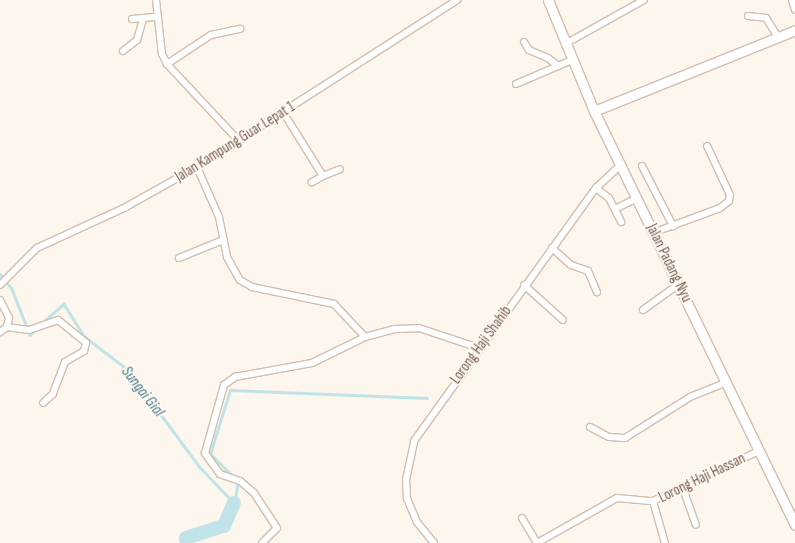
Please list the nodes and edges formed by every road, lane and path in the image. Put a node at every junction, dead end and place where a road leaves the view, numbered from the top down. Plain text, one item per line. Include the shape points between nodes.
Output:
1 (156, 0) edge
2 (457, 0) edge
3 (548, 0) edge
4 (644, 0) edge
5 (792, 0) edge
6 (795, 10) edge
7 (748, 16) dead end
8 (157, 17) junction
9 (132, 19) dead end
10 (143, 19) junction
11 (240, 29) dead end
12 (795, 30) edge
13 (778, 37) junction
14 (524, 42) dead end
15 (565, 44) junction
16 (123, 51) dead end
17 (572, 60) junction
18 (167, 64) junction
19 (558, 66) junction
20 (516, 84) dead end
21 (594, 111) junction
22 (283, 112) junction
23 (238, 140) junction
24 (707, 146) dead end
25 (621, 165) junction
26 (642, 166) dead end
27 (197, 167) junction
28 (340, 169) dead end
29 (323, 176) junction
30 (312, 182) dead end
31 (596, 188) junction
32 (638, 198) junction
33 (615, 209) junction
34 (622, 222) dead end
35 (673, 226) junction
36 (654, 232) junction
37 (223, 240) junction
38 (552, 248) junction
39 (179, 258) dead end
40 (1, 284) edge
41 (679, 284) junction
42 (524, 285) junction
43 (597, 292) dead end
44 (0, 300) edge
45 (643, 310) dead end
46 (564, 320) dead end
47 (7, 327) junction
48 (0, 332) edge
49 (365, 337) junction
50 (479, 348) junction
51 (727, 382) junction
52 (44, 403) dead end
53 (590, 427) dead end
54 (759, 451) junction
55 (682, 486) junction
56 (653, 501) junction
57 (522, 518) dead end
58 (696, 525) dead end
59 (795, 525) edge
60 (262, 543) edge
61 (434, 543) edge
62 (537, 543) edge
63 (665, 543) edge

1 - 8 street
2 - 22 street, Jalan Kampung Guar Lepat 1
3 - 15 street, Jalan Padang Nyu
4 - 15 street
5 - 6 street
7 - 13 street via 766,18
8 - 10 street
8 - 18 street via 162,54
9 - 10 street
10 - 16 street via 137,40
11 - 18 street via 211,35
12 - 13 street
13 - 21 street
14 - 19 street via 529,50
15 - 17 street, Jalan Padang Nyu
17 - 19 street
17 - 21 street, Jalan Padang Nyu
18 - 23 street
19 - 20 street
21 - 25 street, Jalan Padang Nyu
22 - 23 street, Jalan Kampung Guar Lepat 1
22 - 29 street
23 - 27 street, Jalan Kampung Guar Lepat 1
24 - 35 street via 730,195 729,201 720,208
25 - 31 street, Lorong Haji Shahib
25 - 32 street, Jalan Padang Nyu
26 - 35 street
27 - 37 street via 219,216
27 - 40 street, Jalan Kampung Guar Lepat 1 via 126,207 37,248
28 - 29 street
29 - 30 street
31 - 33 street
31 - 38 street, Lorong Haji Shahib
32 - 33 street
32 - 36 street, Jalan Padang Nyu
33 - 34 street
35 - 36 street
36 - 41 street, Jalan Padang Nyu
37 - 39 street
37 - 49 street via 226,257 240,280 252,287 334,304
38 - 42 street, Lorong Haji Shahib
38 - 43 street via 571,265 588,271
41 - 45 street
41 - 51 street, Jalan Padang Nyu
42 - 46 street
42 - 50 street, Lorong Haji Shahib
44 - 47 street via 9,318
47 - 48 street
47 - 52 street via 29,330 58,320 86,343 84,351 65,362 53,394
49 - 50 street via 394,329 419,328
49 - 60 street via 312,363 235,377 224,385 205,452 212,465 226,478 240,481 254,493 277,528
50 - 61 street, Lorong Haji Shahib via 425,424 410,457 407,498 417,522
51 - 53 street via 690,398 625,438 608,437
51 - 54 street, Jalan Padang Nyu
54 - 55 street, Lorong Haji Hassan
54 - 59 street, Jalan Padang Nyu
55 - 56 street, Lorong Haji Hassan
55 - 58 street
56 - 62 street, Lorong Haji Hassan via 618,498
56 - 63 street
57 - 62 street

